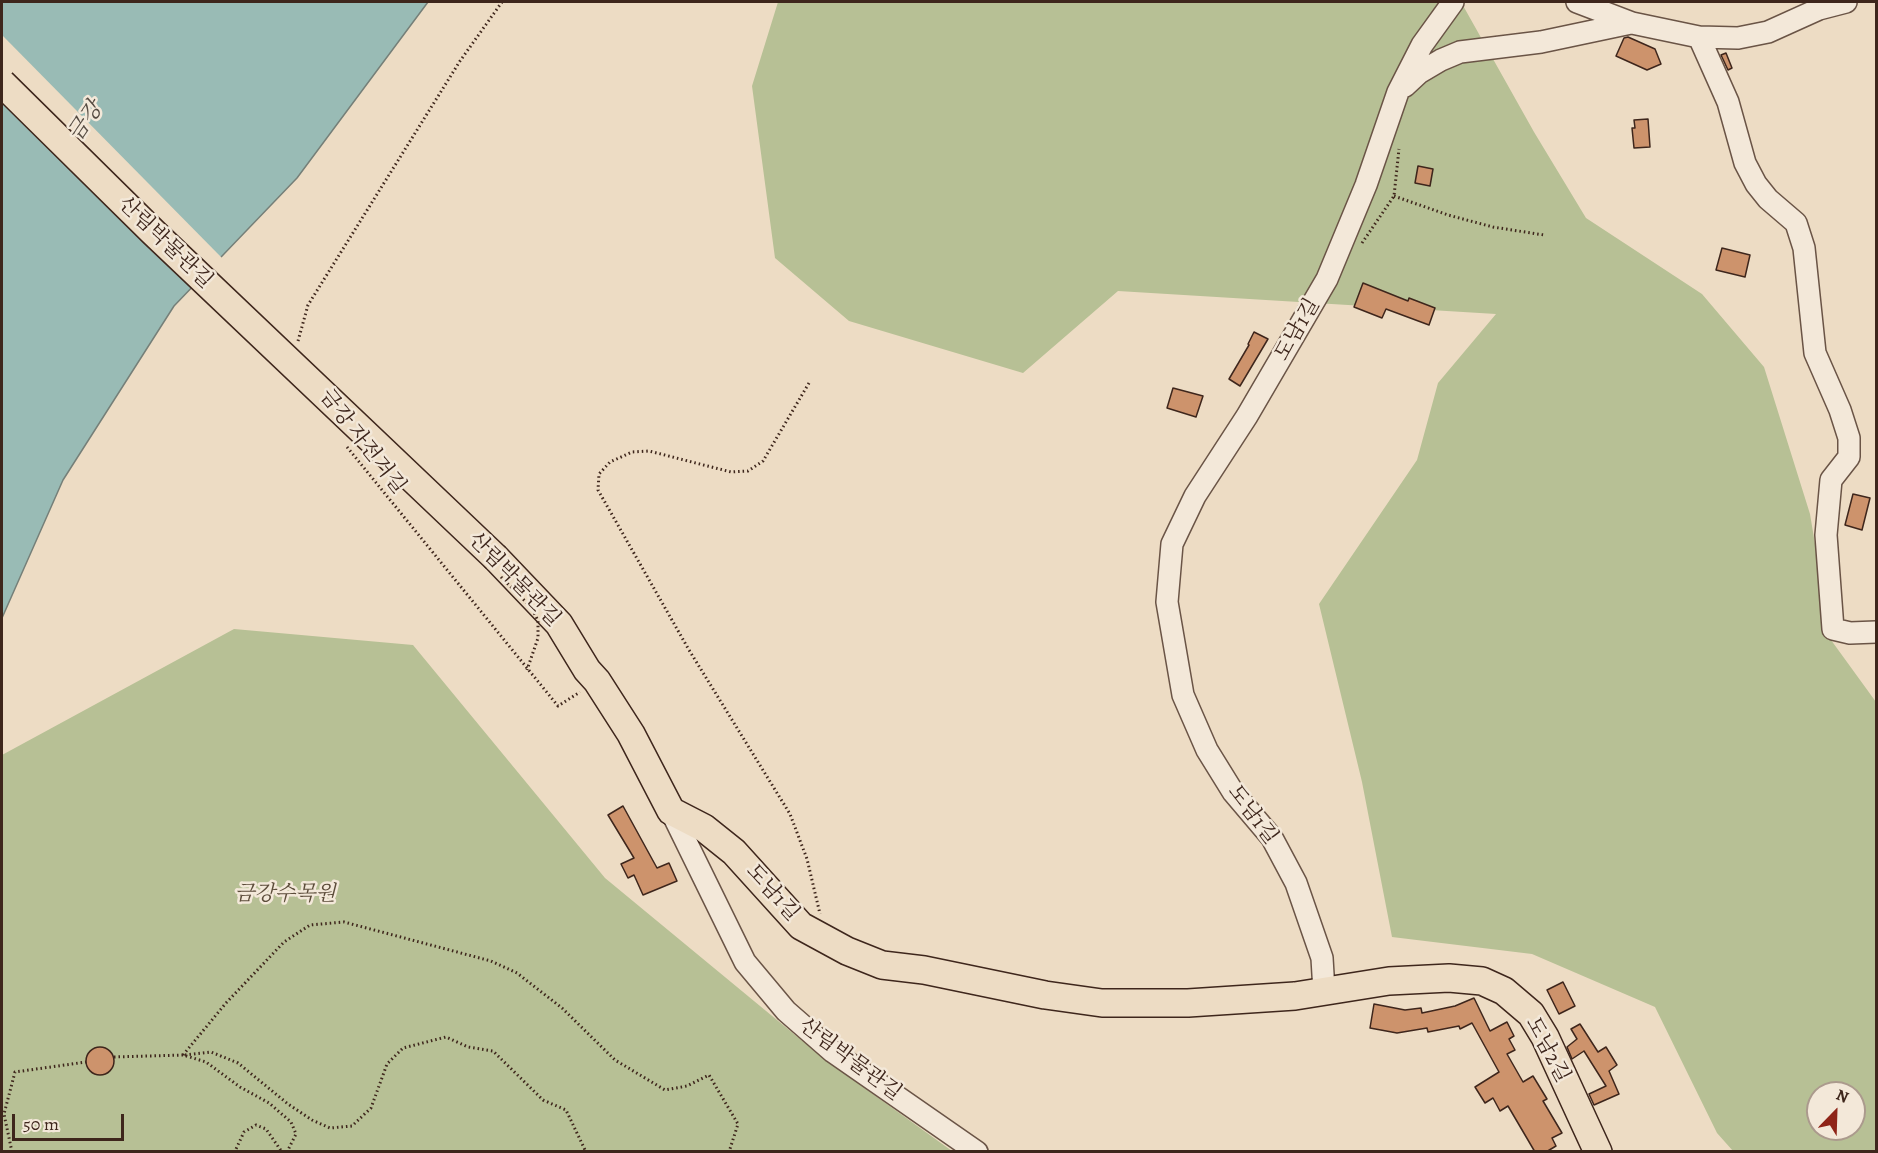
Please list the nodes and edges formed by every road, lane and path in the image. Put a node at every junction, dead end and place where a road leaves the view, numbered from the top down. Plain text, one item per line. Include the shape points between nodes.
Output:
1 (502, 2) edge
2 (1453, 2) edge
3 (1577, 2) edge
4 (1846, 2) edge
5 (1632, 23) junction
6 (1699, 37) junction
7 (2, 83) edge
8 (1398, 92) junction
9 (1394, 196) dead end
10 (1544, 236) dead end
11 (297, 343) dead end
12 (809, 383) dead end
13 (341, 439) dead end
14 (1876, 632) edge
15 (583, 690) dead end
16 (671, 811) junction
17 (825, 939) junction
18 (1324, 991) junction
19 (183, 1055) junction
20 (114, 1057) dead end
21 (86, 1062) dead end
22 (12, 1152) edge
23 (233, 1152) edge
24 (284, 1152) edge
25 (586, 1152) edge
26 (729, 1152) edge
27 (977, 1152) edge
28 (1598, 1152) edge

1 - 11 path via 460,61 308,305
2 - 8 street, 도남1길 via 1422,45
3 - 5 street
4 - 6 street via 1819,9 1768,32 1737,38
5 - 6 street
5 - 8 street via 1541,42 1460,52 1419,73
6 - 14 street via 1728,102 1745,163 1768,200 1796,223 1804,248 1815,353 1849,438 1849,457 1831,480 1826,535 1833,629
7 - 16 main road, 산림박물관길, bridge via 496,558 559,624 631,734
8 - 18 street, 도남1길 via 1327,279 1195,496 1172,544 1167,602 1182,695 1207,750 1233,792 1272,838 1296,883 1322,958
9 - 10 path via 1448,215
12 - 17 path via 763,461 748,471 730,472 649,451 632,452 610,462 599,474 598,490 689,650 790,814 807,859
13 - 15 path, 금강 자전거길 via 558,706
16 - 17 main road, 도남1길 via 704,828 734,852 801,926
16 - 27 street, 산림박물관길 via 745,962 786,1011 833,1052
17 - 18 main road, 도남1길 via 882,965 1102,1003 1188,1003
18 - 28 main road, 도남2길 via 1389,981 1449,978 1482,981 1504,991 1531,1014 1545,1037
19 - 20 path
19 - 24 path via 206,1062 291,1122 296,1134
19 - 25 path via 211,1052 238,1063 288,1104 330,1128 352,1126 371,1108 387,1064 404,1048 446,1037 468,1047 493,1051 543,1100 566,1110
19 - 26 path via 284,942 310,925 344,922 491,961 517,973 562,1008 615,1060 665,1090 687,1086 709,1075 738,1124
21 - 22 path via 15,1072 4,1114
23 - 24 path via 244,1132 256,1125 266,1129

